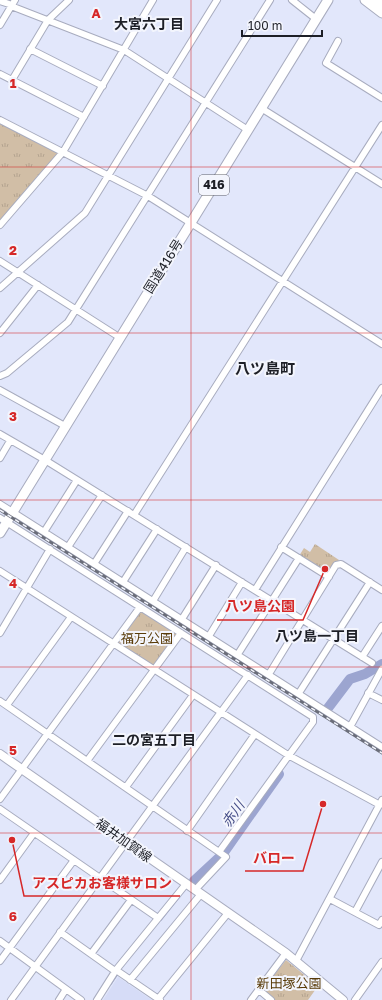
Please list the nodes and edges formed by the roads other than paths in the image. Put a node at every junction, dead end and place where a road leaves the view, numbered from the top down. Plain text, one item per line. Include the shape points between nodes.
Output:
1 (69, 0) edge
2 (153, 0) edge
3 (217, 0) edge
4 (270, 0) edge
5 (292, 0) edge
6 (328, 0) edge
7 (365, 0) edge
8 (376, 0) edge
9 (0, 1) edge
10 (13, 4) edge
11 (382, 4) edge
12 (382, 12) edge
13 (316, 19) junction
14 (48, 20) junction
15 (0, 25) edge
16 (338, 41) dead end
17 (30, 49) junction
18 (124, 50) junction
19 (0, 74) edge
20 (168, 79) junction
21 (12, 80) junction
22 (103, 86) junction
23 (382, 98) edge
24 (205, 103) junction
25 (261, 108) junction
26 (84, 117) junction
27 (0, 120) edge
28 (382, 125) edge
29 (248, 130) junction
30 (63, 152) junction
31 (355, 167) junction
32 (108, 175) junction
33 (382, 184) edge
34 (148, 196) junction
35 (191, 222) junction
36 (0, 225) edge
37 (0, 261) edge
38 (18, 272) junction
39 (283, 281) junction
40 (38, 285) junction
41 (0, 288) edge
42 (76, 310) junction
43 (0, 333) edge
44 (120, 337) junction
45 (382, 344) edge
46 (0, 376) edge
47 (382, 388) edge
48 (0, 390) edge
49 (65, 426) junction
50 (0, 434) edge
51 (10, 441) junction
52 (0, 458) edge
53 (45, 460) junction
54 (77, 480) junction
55 (102, 495) junction
56 (0, 504) edge
57 (128, 511) junction
58 (12, 512) junction
59 (134, 515) junction
60 (3, 520) edge
61 (157, 529) junction
62 (44, 532) junction
63 (0, 533) edge
64 (68, 547) junction
65 (186, 547) junction
66 (281, 547) junction
67 (50, 549) junction
68 (299, 558) junction
69 (94, 564) junction
70 (216, 566) junction
71 (0, 571) edge
72 (329, 577) junction
73 (123, 582) junction
74 (242, 582) junction
75 (370, 582) junction
76 (27, 588) junction
77 (255, 590) junction
78 (382, 590) edge
79 (272, 600) junction
80 (153, 601) junction
81 (140, 606) junction
82 (71, 617) junction
83 (182, 619) junction
84 (302, 619) junction
85 (382, 626) edge
86 (181, 633) junction
87 (0, 634) edge
88 (209, 636) junction
89 (334, 639) junction
90 (113, 643) junction
91 (238, 654) junction
92 (362, 657) junction
93 (372, 663) dead end
94 (382, 668) edge
95 (154, 670) junction
96 (269, 674) junction
97 (248, 675) junction
98 (299, 693) junction
99 (368, 693) junction
100 (194, 694) junction
101 (0, 700) edge
102 (382, 700) edge
103 (7, 705) junction
104 (221, 712) junction
105 (350, 727) junction
106 (48, 733) junction
107 (256, 734) junction
108 (382, 747) edge
109 (0, 754) edge
110 (288, 755) junction
111 (87, 761) junction
112 (22, 769) junction
113 (126, 788) junction
114 (0, 799) edge
115 (381, 802) edge
116 (152, 806) junction
117 (0, 809) edge
118 (187, 831) junction
119 (34, 833) junction
120 (126, 842) junction
121 (219, 852) junction
122 (74, 860) junction
123 (382, 862) edge
124 (100, 878) junction
125 (0, 880) edge
126 (186, 884) junction
127 (198, 892) junction
128 (330, 899) junction
129 (131, 900) junction
130 (355, 912) junction
131 (228, 913) junction
132 (158, 918) junction
133 (382, 920) edge
134 (60, 932) junction
135 (0, 941) edge
136 (10, 948) junction
137 (91, 954) junction
138 (286, 954) junction
139 (0, 961) edge
140 (296, 961) junction
141 (382, 963) edge
142 (35, 967) junction
143 (116, 971) junction
144 (130, 980) junction
145 (66, 989) junction
146 (259, 990) junction
147 (11, 1000) edge
148 (58, 1000) edge
149 (81, 1000) edge
150 (96, 1000) edge
151 (159, 1000) edge
152 (251, 1000) edge
153 (271, 1000) edge
154 (343, 1000) edge
155 (355, 1000) edge

1 - 14 street
2 - 18 street
3 - 20 street
4 - 24 street
5 - 13 street
6 - 13 highway, 国道416号 / 416
7 - 12 highway
8 - 11 highway
9 - 10 street
10 - 14 street
10 - 15 street
13 - 25 highway, 国道416号 / 416
14 - 17 street
14 - 18 street
16 - 23 street via 326,63
17 - 21 street
17 - 22 street
18 - 20 street
18 - 22 street
19 - 21 street
20 - 24 street
20 - 32 street
21 - 26 street
22 - 26 street
24 - 29 street
24 - 34 street
25 - 29 highway, 国道416号 / 416
25 - 31 street
26 - 30 street
27 - 30 street
28 - 31 street
29 - 35 highway, 国道416号 / 416
30 - 32 street
30 - 36 street
31 - 33 street
31 - 39 street
32 - 34 street
32 - 38 street via 85,212
34 - 35 street
34 - 42 street
35 - 39 street
35 - 44 highway, 国道416号 / 416
37 - 38 street
38 - 40 street
38 - 41 street
39 - 45 street
39 - 59 street
40 - 42 street
40 - 43 street
42 - 44 street
42 - 46 street via 68,322 7,373
44 - 49 highway, 国道416号 / 416
47 - 66 street
48 - 49 street
49 - 53 highway, 国道416号 / 416
50 - 51 street
51 - 52 street
51 - 53 street
53 - 54 street
53 - 58 highway, 国道416号 / 416
54 - 55 street
54 - 62 street
55 - 57 street
55 - 64 street
56 - 58 street
57 - 59 street
57 - 69 street
58 - 60 highway, 国道416号 / 416
58 - 62 street
59 - 61 street
60 - 63 highway, 国道416号 / 416
60 - 67 street
61 - 65 street
61 - 73 street
62 - 64 street
64 - 69 street
65 - 70 street
65 - 80 street
66 - 68 street
66 - 77 street
67 - 76 street
67 - 81 street
68 - 72 street
68 - 79 street
69 - 73 street
70 - 74 street
70 - 83 street
71 - 76 street
72 - 75 street via 336,565 341,564
72 - 84 street
73 - 80 street
74 - 77 street
74 - 88 street
75 - 78 street
75 - 89 street
76 - 82 street
76 - 87 street
77 - 79 street
79 - 84 street
79 - 91 street
80 - 83 street
81 - 86 street
81 - 90 street
82 - 90 street
82 - 103 street
83 - 88 street
84 - 89 street
84 - 96 street
85 - 92 street
86 - 95 street
86 - 97 street
88 - 91 street
89 - 92 street
89 - 98 street
90 - 95 street
90 - 106 street
91 - 96 street
92 - 93 street
94 - 99 street
95 - 100 street
95 - 111 street
96 - 98 street
97 - 104 street
97 - 110 street via 313,717 313,722
98 - 105 street
99 - 102 street
99 - 105 street
100 - 104 street
100 - 113 street
101 - 103 street
103 - 106 street
104 - 107 street
104 - 116 street
105 - 108 street
106 - 111 street
106 - 112 street
107 - 110 street
107 - 118 street
109 - 112 main road, 福井加賀線
110 - 115 street
110 - 121 street
111 - 113 street
112 - 114 street
112 - 120 main road, 福井加賀線
113 - 116 street
115 - 128 street
116 - 118 street
116 - 120 street
117 - 119 street
118 - 121 street
119 - 122 street
119 - 125 street
120 - 124 street
120 - 126 main road, 福井加賀線
121 - 127 street via 226,856
122 - 124 street
122 - 136 street
123 - 130 street
124 - 129 street
124 - 134 street
126 - 127 main road, 福井加賀線
126 - 132 street
127 - 131 main road, 福井加賀線
127 - 144 street
128 - 130 street
128 - 140 street
129 - 132 street
129 - 137 street
130 - 133 street via 380,925
131 - 138 main road, 福井加賀線
131 - 151 street
132 - 143 street
134 - 137 street
134 - 142 street
135 - 136 street
136 - 139 street
136 - 142 street
137 - 143 street
138 - 140 main road, 福井加賀線
138 - 146 street
140 - 154 main road, 福井加賀線
141 - 155 street
142 - 145 street
142 - 147 street
143 - 144 street
143 - 150 street
144 - 151 street
145 - 148 street
145 - 149 street
146 - 152 street
146 - 153 street

